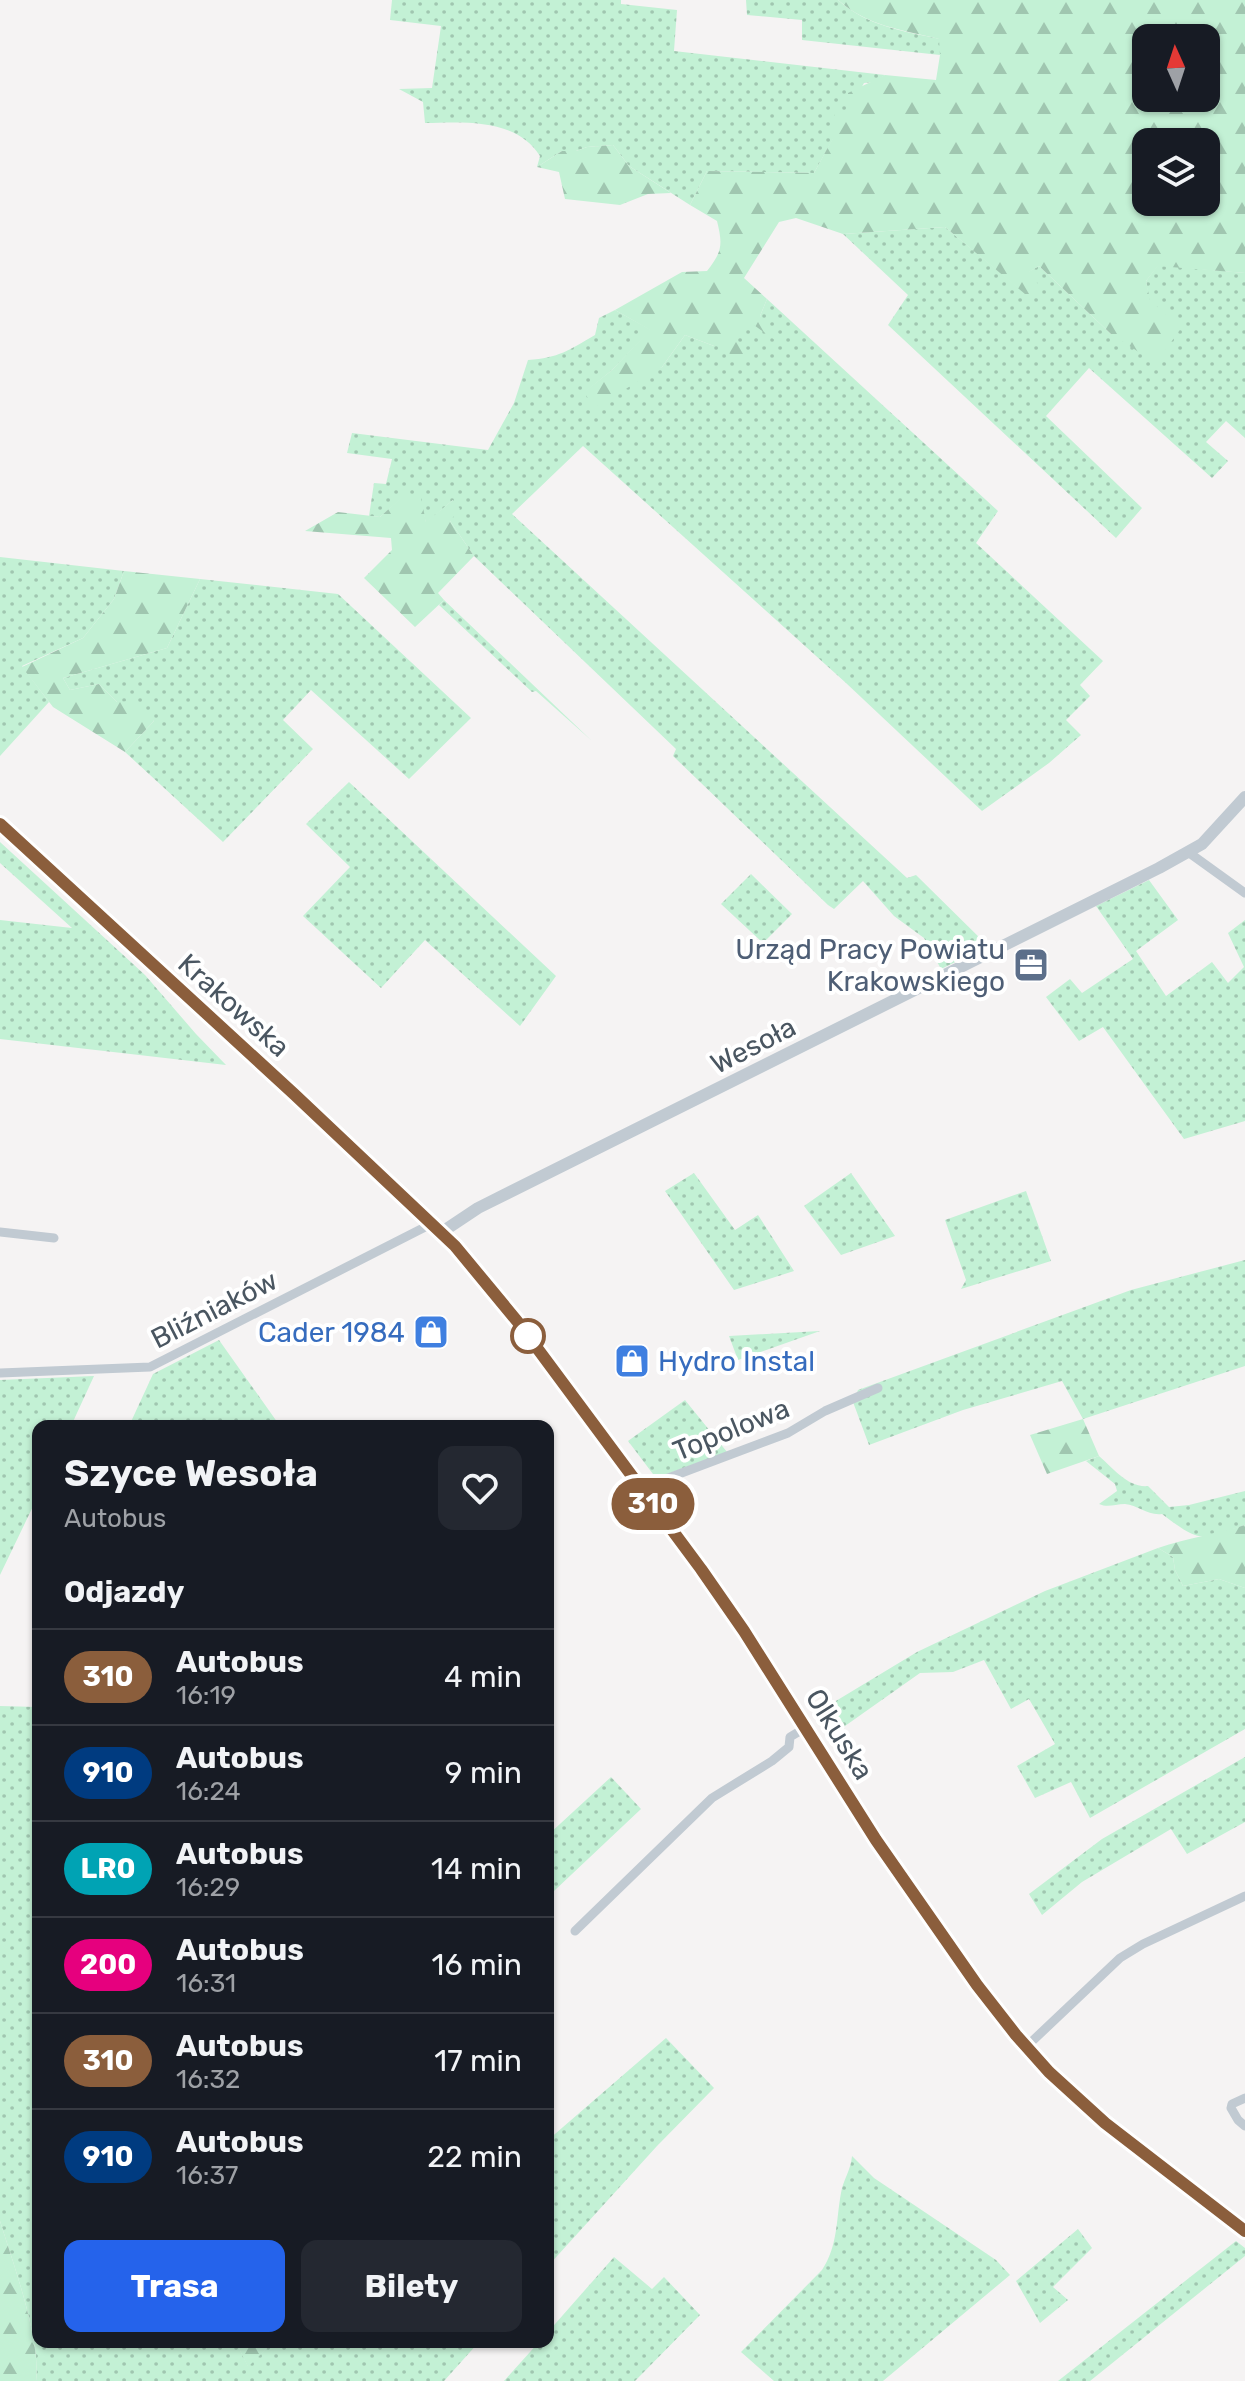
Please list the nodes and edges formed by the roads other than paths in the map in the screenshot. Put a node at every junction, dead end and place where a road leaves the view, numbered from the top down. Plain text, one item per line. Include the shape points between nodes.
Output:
1 (1245, 797) edge
2 (0, 825) edge
3 (1188, 852) junction
4 (1245, 893) edge
5 (438, 1228) junction
6 (0, 1232) edge
7 (54, 1238) dead end
8 (0, 1373) edge
9 (878, 1388) dead end
10 (644, 1493) junction
11 (805, 1728) junction
12 (1245, 1896) edge
13 (575, 1931) dead end
14 (1026, 2047) junction
15 (1245, 2098) edge
16 (1245, 2126) edge
17 (1245, 2231) edge

1 - 3 street, Wesoła via 1214,833
2 - 5 main road, Krakowska
3 - 4 street
3 - 5 street, Wesoła
5 - 8 street, Bliźniaków via 150,1367
5 - 10 main road, Olkuska via 517,1321
6 - 7 street
9 - 10 street, Topolowa via 788,1433 655,1483
10 - 11 main road, Olkuska via 744,1631
11 - 13 street via 790,1737 789,1747 772,1761 712,1798
11 - 14 main road, Olkuska via 876,1840
12 - 14 street via 1120,1958
14 - 17 main road, Olkuska via 1105,2123
15 - 16 street via 1231,2108

